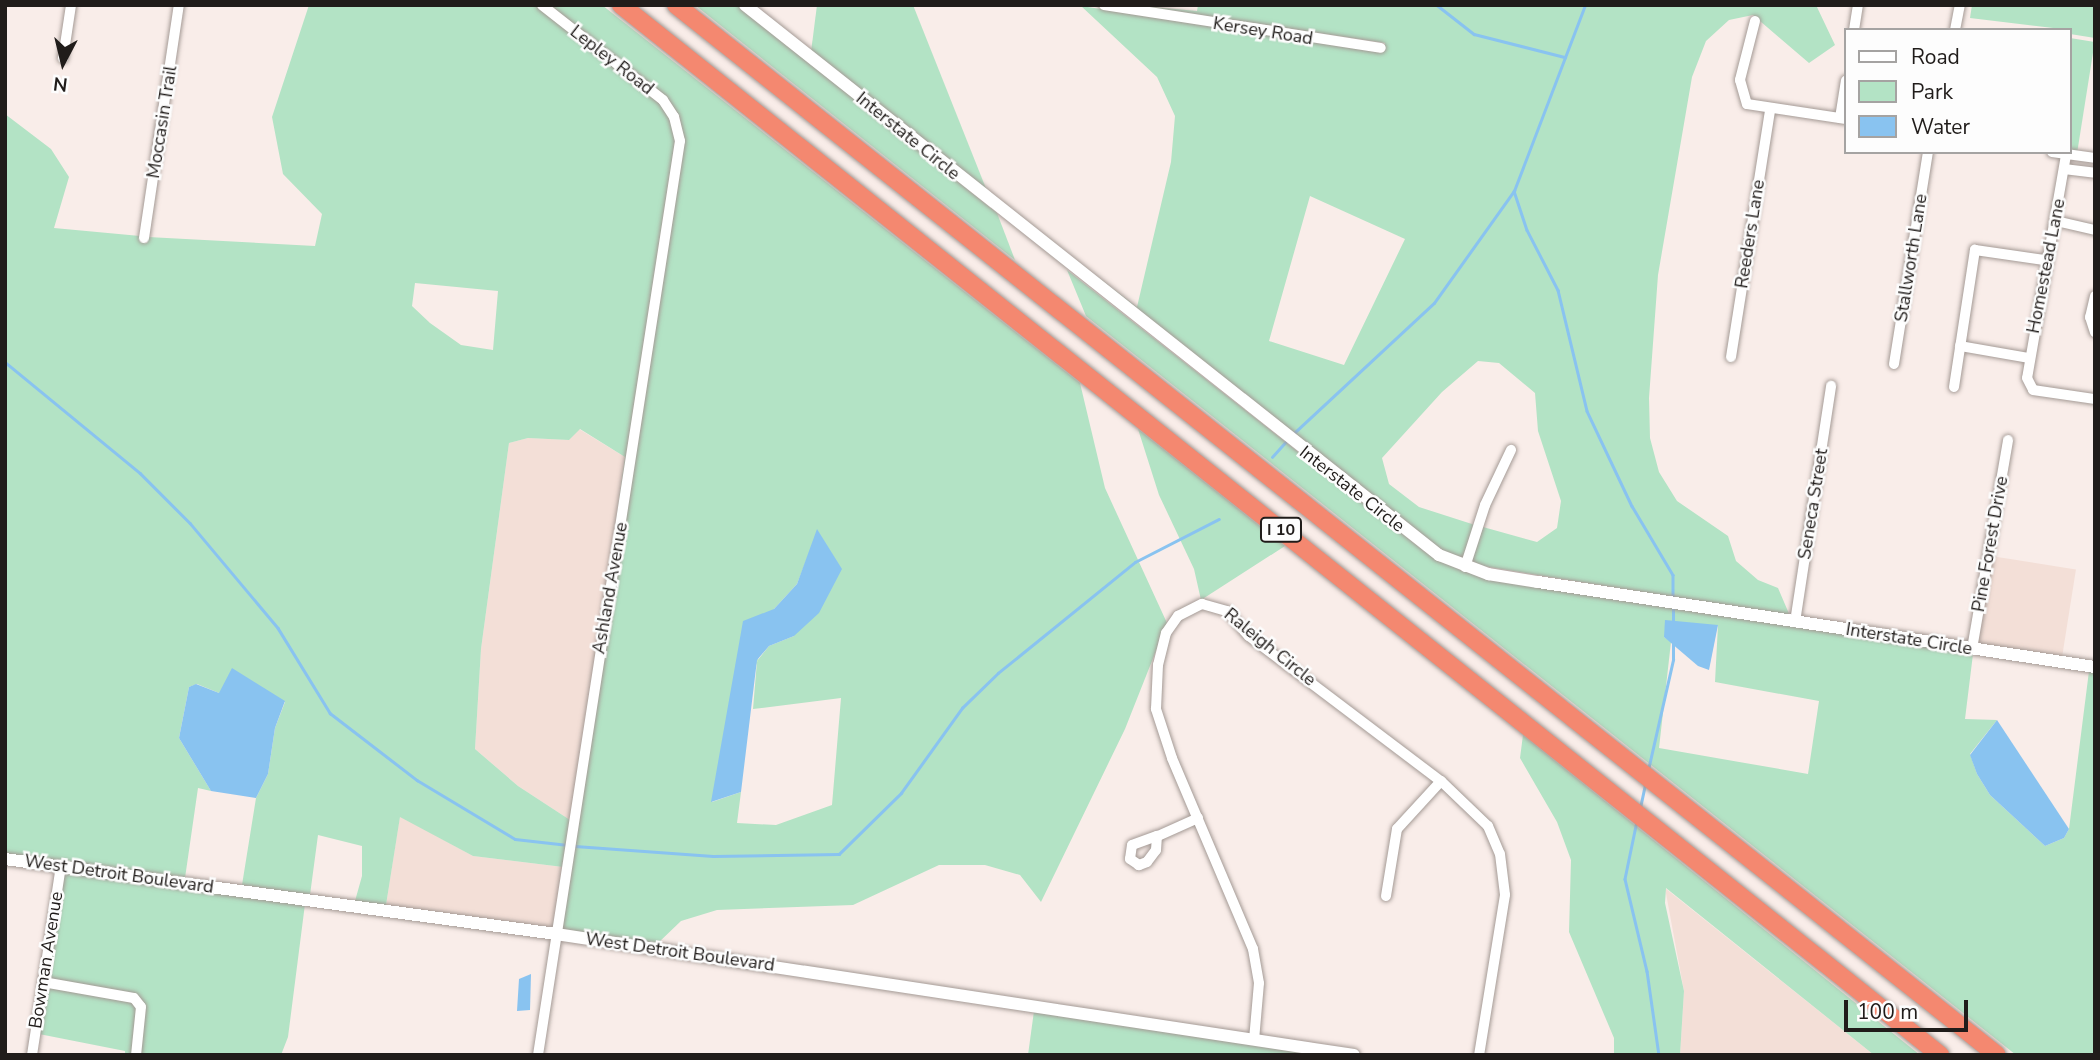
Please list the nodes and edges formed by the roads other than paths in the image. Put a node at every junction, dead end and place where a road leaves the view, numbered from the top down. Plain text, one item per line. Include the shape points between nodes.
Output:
1 (71, 5) edge
2 (179, 5) edge
3 (542, 5) edge
4 (621, 5) edge
5 (676, 5) edge
6 (745, 5) edge
7 (1104, 5) edge
8 (1858, 5) edge
9 (1960, 5) edge
10 (1755, 21) dead end
11 (1854, 28) edge
12 (1955, 28) edge
13 (1381, 48) dead end
14 (63, 58) dead end
15 (1770, 111) junction
16 (1843, 119) edge
17 (676, 121) joint
18 (1928, 154) edge
19 (2061, 154) edge
20 (2066, 155) junction
21 (2095, 158) edge
22 (2064, 169) junction
23 (2095, 173) edge
24 (2056, 221) junction
25 (2095, 230) edge
26 (144, 238) dead end
27 (2044, 260) junction
28 (2095, 296) edge
29 (2095, 332) edge
30 (1960, 346) junction
31 (1731, 357) dead end
32 (2029, 358) junction
33 (1894, 364) dead end
34 (1831, 386) dead end
35 (1954, 387) dead end
36 (2095, 399) edge
37 (2008, 440) dead end
38 (1511, 450) dead end
39 (1465, 567) junction
40 (1795, 622) junction
41 (1972, 649) junction
42 (2095, 667) edge
43 (1441, 781) junction
44 (1198, 818) junction
45 (1158, 836) dead end
46 (5, 859) edge
47 (61, 866) junction
48 (1386, 896) dead end
49 (556, 934) junction
50 (43, 982) junction
51 (1254, 1040) junction
52 (32, 1055) edge
53 (136, 1055) edge
54 (538, 1055) edge
55 (1354, 1055) edge
56 (1479, 1055) edge
57 (1940, 1055) edge
58 (1997, 1055) edge

1 - 14 street
2 - 26 street, Moccasin Trail
3 - 17 street, Lepley Road via 663,100
4 - 57 highway, I 10
5 - 58 highway, I 10
6 - 39 street, Interstate Circle via 1304,452 1426,547
7 - 13 street, Kersey Road
8 - 11 street
9 - 12 street
10 - 15 street via 1740,80 1747,104
15 - 16 street
15 - 31 street, Reeders Lane
17 - 49 street, Ashland Avenue via 680,141 676,169
18 - 33 street, Stallworth Lane
19 - 20 street
20 - 21 street
20 - 22 street, Homestead Lane
22 - 23 street
22 - 24 street, Homestead Lane
24 - 25 street
24 - 27 street, Homestead Lane via 2050,256
27 - 30 street via 1975,250
27 - 32 street, Homestead Lane
28 - 29 street via 2090,317
30 - 32 street
30 - 35 street
32 - 36 street, Homestead Lane via 2027,378 2033,390
34 - 40 street, Seneca Street
37 - 41 street, Pine Forest Drive
38 - 39 street via 1485,505
39 - 40 street, Interstate Circle
40 - 41 street, Interstate Circle
41 - 42 street, Interstate Circle
43 - 44 street, Raleigh Circle via 1250,636 1227,611 1202,604 1186,609 1171,624 1162,643 1156,685 1158,721
43 - 48 street via 1397,829
43 - 56 street, Raleigh Circle via 1488,825 1503,867 1504,909
44 - 45 street
44 - 51 street, Raleigh Circle via 1253,949 1259,983
46 - 47 street, West Detroit Boulevard
47 - 49 street, West Detroit Boulevard
47 - 50 street, Bowman Avenue
49 - 51 street, West Detroit Boulevard
49 - 54 street, Ashland Avenue
50 - 52 street, Bowman Avenue
50 - 53 street via 134,998 141,1007
51 - 55 street, West Detroit Boulevard

